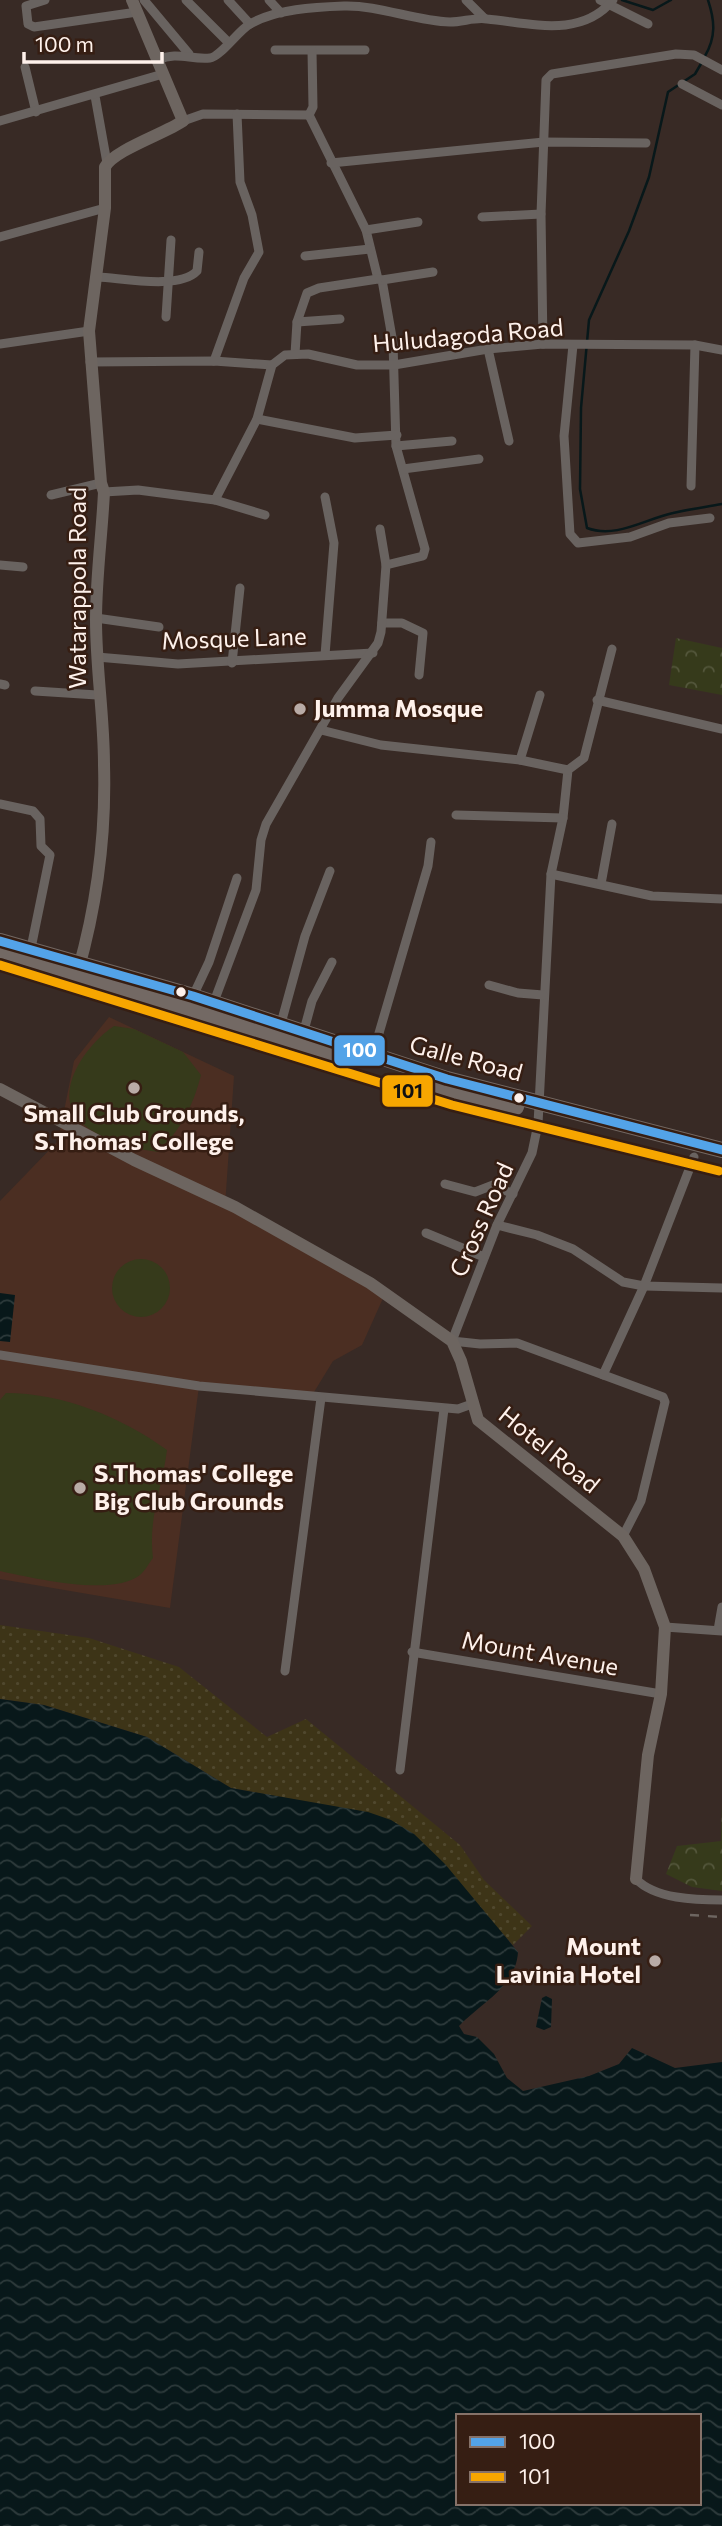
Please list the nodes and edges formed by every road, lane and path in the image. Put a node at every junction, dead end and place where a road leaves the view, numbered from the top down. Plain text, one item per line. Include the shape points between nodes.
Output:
1 (45, 0) edge
2 (186, 0) edge
3 (228, 0) edge
4 (269, 0) edge
5 (312, 0) edge
6 (466, 0) edge
7 (607, 2) edge
8 (138, 4) edge
9 (320, 8) junction
10 (281, 13) junction
11 (484, 18) junction
12 (250, 24) junction
13 (648, 24) dead end
14 (228, 41) junction
15 (275, 50) dead end
16 (365, 50) dead end
17 (312, 51) junction
18 (189, 54) junction
19 (158, 60) junction
20 (24, 68) dead end
21 (722, 70) edge
22 (163, 74) junction
23 (682, 84) dead end
24 (95, 96) junction
25 (722, 105) edge
26 (36, 112) junction
27 (237, 114) junction
28 (309, 115) junction
29 (0, 121) edge
30 (183, 121) junction
31 (544, 142) junction
32 (646, 142) dead end
33 (107, 163) junction
34 (331, 163) junction
35 (105, 208) junction
36 (541, 214) junction
37 (482, 217) dead end
38 (418, 222) dead end
39 (366, 230) junction
40 (0, 237) edge
41 (171, 240) dead end
42 (370, 249) junction
43 (199, 252) dead end
44 (305, 256) dead end
45 (433, 272) dead end
46 (98, 277) junction
47 (380, 279) junction
48 (168, 282) junction
49 (166, 317) dead end
50 (340, 320) dead end
51 (297, 322) junction
52 (89, 331) junction
53 (0, 344) edge
54 (543, 344) junction
55 (576, 345) junction
56 (695, 345) junction
57 (488, 349) junction
58 (722, 350) edge
59 (295, 354) junction
60 (214, 361) junction
61 (90, 362) junction
62 (272, 365) junction
63 (394, 365) junction
64 (257, 419) junction
65 (397, 435) junction
66 (452, 441) dead end
67 (509, 441) dead end
68 (396, 446) junction
69 (479, 459) dead end
70 (401, 465) junction
71 (691, 486) dead end
72 (102, 487) junction
73 (51, 495) dead end
74 (325, 497) dead end
75 (215, 500) junction
76 (264, 515) dead end
77 (710, 519) dead end
78 (380, 530) dead end
79 (0, 565) edge
80 (386, 565) junction
81 (23, 567) dead end
82 (240, 588) dead end
83 (96, 618) junction
84 (382, 622) junction
85 (159, 627) dead end
86 (612, 649) dead end
87 (373, 653) junction
88 (325, 655) junction
89 (97, 657) junction
90 (232, 663) junction
91 (419, 675) dead end
92 (35, 691) dead end
93 (97, 695) junction
94 (540, 695) dead end
95 (597, 700) junction
96 (722, 729) edge
97 (321, 730) junction
98 (520, 760) junction
99 (568, 771) junction
100 (0, 804) edge
101 (456, 815) dead end
102 (563, 817) junction
103 (612, 824) dead end
104 (431, 842) dead end
105 (330, 871) dead end
106 (551, 874) junction
107 (237, 878) dead end
108 (601, 884) junction
109 (722, 899) edge
110 (0, 941) edge
111 (31, 948) junction
112 (0, 952) edge
113 (332, 961) dead end
114 (79, 968) junction
115 (489, 985) dead end
116 (543, 995) junction
117 (193, 996) junction
118 (211, 1010) junction
119 (280, 1027) junction
120 (303, 1034) junction
121 (372, 1057) junction
122 (0, 1089) edge
123 (538, 1107) junction
124 (722, 1150) edge
125 (694, 1157) dead end
126 (722, 1159) edge
127 (445, 1184) dead end
128 (513, 1194) junction
129 (497, 1225) junction
130 (426, 1234) dead end
131 (484, 1257) junction
132 (644, 1286) junction
133 (722, 1288) edge
134 (452, 1341) junction
135 (0, 1355) edge
136 (603, 1374) junction
137 (321, 1398) junction
138 (472, 1404) junction
139 (444, 1409) junction
140 (623, 1536) junction
141 (722, 1607) edge
142 (664, 1627) junction
143 (720, 1630) edge
144 (412, 1652) junction
145 (285, 1671) dead end
146 (661, 1694) junction
147 (400, 1770) dead end
148 (636, 1879) joint
149 (722, 1899) edge

1 - 8 street via 26,6 28,24
2 - 14 street
3 - 12 street
4 - 10 street
5 - 9 street
6 - 11 street
7 - 11 street via 596,16 562,27
7 - 13 street
8 - 18 street
8 - 19 street
9 - 10 street
9 - 11 street via 346,6 450,22
10 - 12 street
12 - 14 street
14 - 18 street via 210,58
15 - 17 street
16 - 17 street
17 - 28 street via 313,107
18 - 19 street via 170,54
19 - 22 street
20 - 26 street
21 - 31 street via 694,55 676,54 552,74 546,80
22 - 24 street
22 - 30 street
23 - 25 street
24 - 26 street
24 - 33 street
26 - 29 street
27 - 28 street
27 - 30 street via 203,114
27 - 60 street via 240,182 259,251 244,278
28 - 34 street
30 - 33 street
31 - 32 street
31 - 34 street
31 - 36 street
33 - 35 street, Watarappola Road
34 - 39 street
35 - 40 street
35 - 46 street, Watarappola Road
36 - 37 street
36 - 54 street
38 - 39 street
39 - 42 street
41 - 48 street
42 - 44 street
42 - 47 street
43 - 48 street via 192,276
45 - 47 street
46 - 48 street
46 - 52 street, Watarappola Road
47 - 51 street via 307,293
47 - 63 street
48 - 49 street
50 - 51 street
51 - 59 street
52 - 53 street
52 - 61 street, Watarappola Road
54 - 55 street, Huludagoda Road
54 - 57 street, Huludagoda Road
55 - 56 street, Huludagoda Road
55 - 77 street via 564,436 570,534 578,543 630,537 668,523
56 - 58 street, Huludagoda Road
56 - 71 street
57 - 63 street, Huludagoda Road
57 - 67 street
59 - 62 street
59 - 63 street, Huludagoda Road via 357,365
60 - 61 street
60 - 62 street
61 - 72 street, Watarappola Road
62 - 64 street
63 - 65 street
64 - 65 street via 355,438
64 - 75 street
65 - 68 street
66 - 68 street
68 - 70 street
69 - 70 street
70 - 80 street via 425,549 423,556
72 - 73 street
72 - 75 street
72 - 83 street, Watarappola Road
74 - 88 street via 334,543
75 - 76 street
78 - 80 street
79 - 81 street
80 - 84 street
82 - 90 street
83 - 85 street
83 - 89 street, Watarappola Road
84 - 87 street
84 - 91 street via 401,623 423,633
86 - 95 street
87 - 88 street, Mosque Lane
87 - 97 street via 338,698
88 - 90 street, Mosque Lane
89 - 90 street, Mosque Lane
89 - 93 street, Watarappola Road
92 - 93 street
93 - 114 street, Watarappola Road via 104,815 99,875
94 - 98 street
95 - 96 street
95 - 99 street via 584,758
97 - 98 street via 381,745
97 - 118 street via 267,824 256,890
98 - 99 street
99 - 102 street, Cross Road
100 - 111 street via 33,811 40,819 41,846 50,855
101 - 102 street
102 - 106 street, Cross Road
103 - 108 street
104 - 121 street
105 - 119 street via 305,936
106 - 108 street
106 - 116 street, Cross Road
107 - 117 street
108 - 109 street via 652,896
110 - 111 highway, Galle Road
111 - 114 highway, Galle Road
112 - 114 highway, Galle Road
113 - 120 street
114 - 117 highway, Galle Road
114 - 118 highway, Galle Road
115 - 116 street
116 - 123 street, Cross Road
117 - 118 highway, Galle Road
118 - 119 highway, Galle Road
118 - 123 highway, Galle Road via 456,1093
119 - 120 highway, Galle Road
120 - 121 highway, Galle Road
121 - 123 highway, Galle Road
122 - 134 street via 235,1207 370,1283
123 - 124 highway, Galle Road
123 - 126 highway, Galle Road
123 - 128 street, Cross Road via 533,1153
125 - 132 street
127 - 128 street via 475,1192 493,1185
128 - 129 street, Cross Road
129 - 131 street, Cross Road
129 - 132 street via 557,1242 610,1276
130 - 131 street
131 - 134 street, Cross Road
132 - 133 street
132 - 136 street
134 - 136 street via 517,1343
134 - 138 street, Hotel Road
135 - 137 street via 199,1386
136 - 140 street via 663,1397 665,1402 641,1501
137 - 139 street
137 - 145 street
138 - 139 street
138 - 140 street, Hotel Road via 483,1425
139 - 144 street
140 - 142 street, Hotel Road via 644,1569
141 - 143 street
142 - 143 street
142 - 146 street, Hotel Road
144 - 146 street, Mount Avenue
144 - 147 street
146 - 148 street, Hotel Road via 648,1755
148 - 149 street via 664,1894

